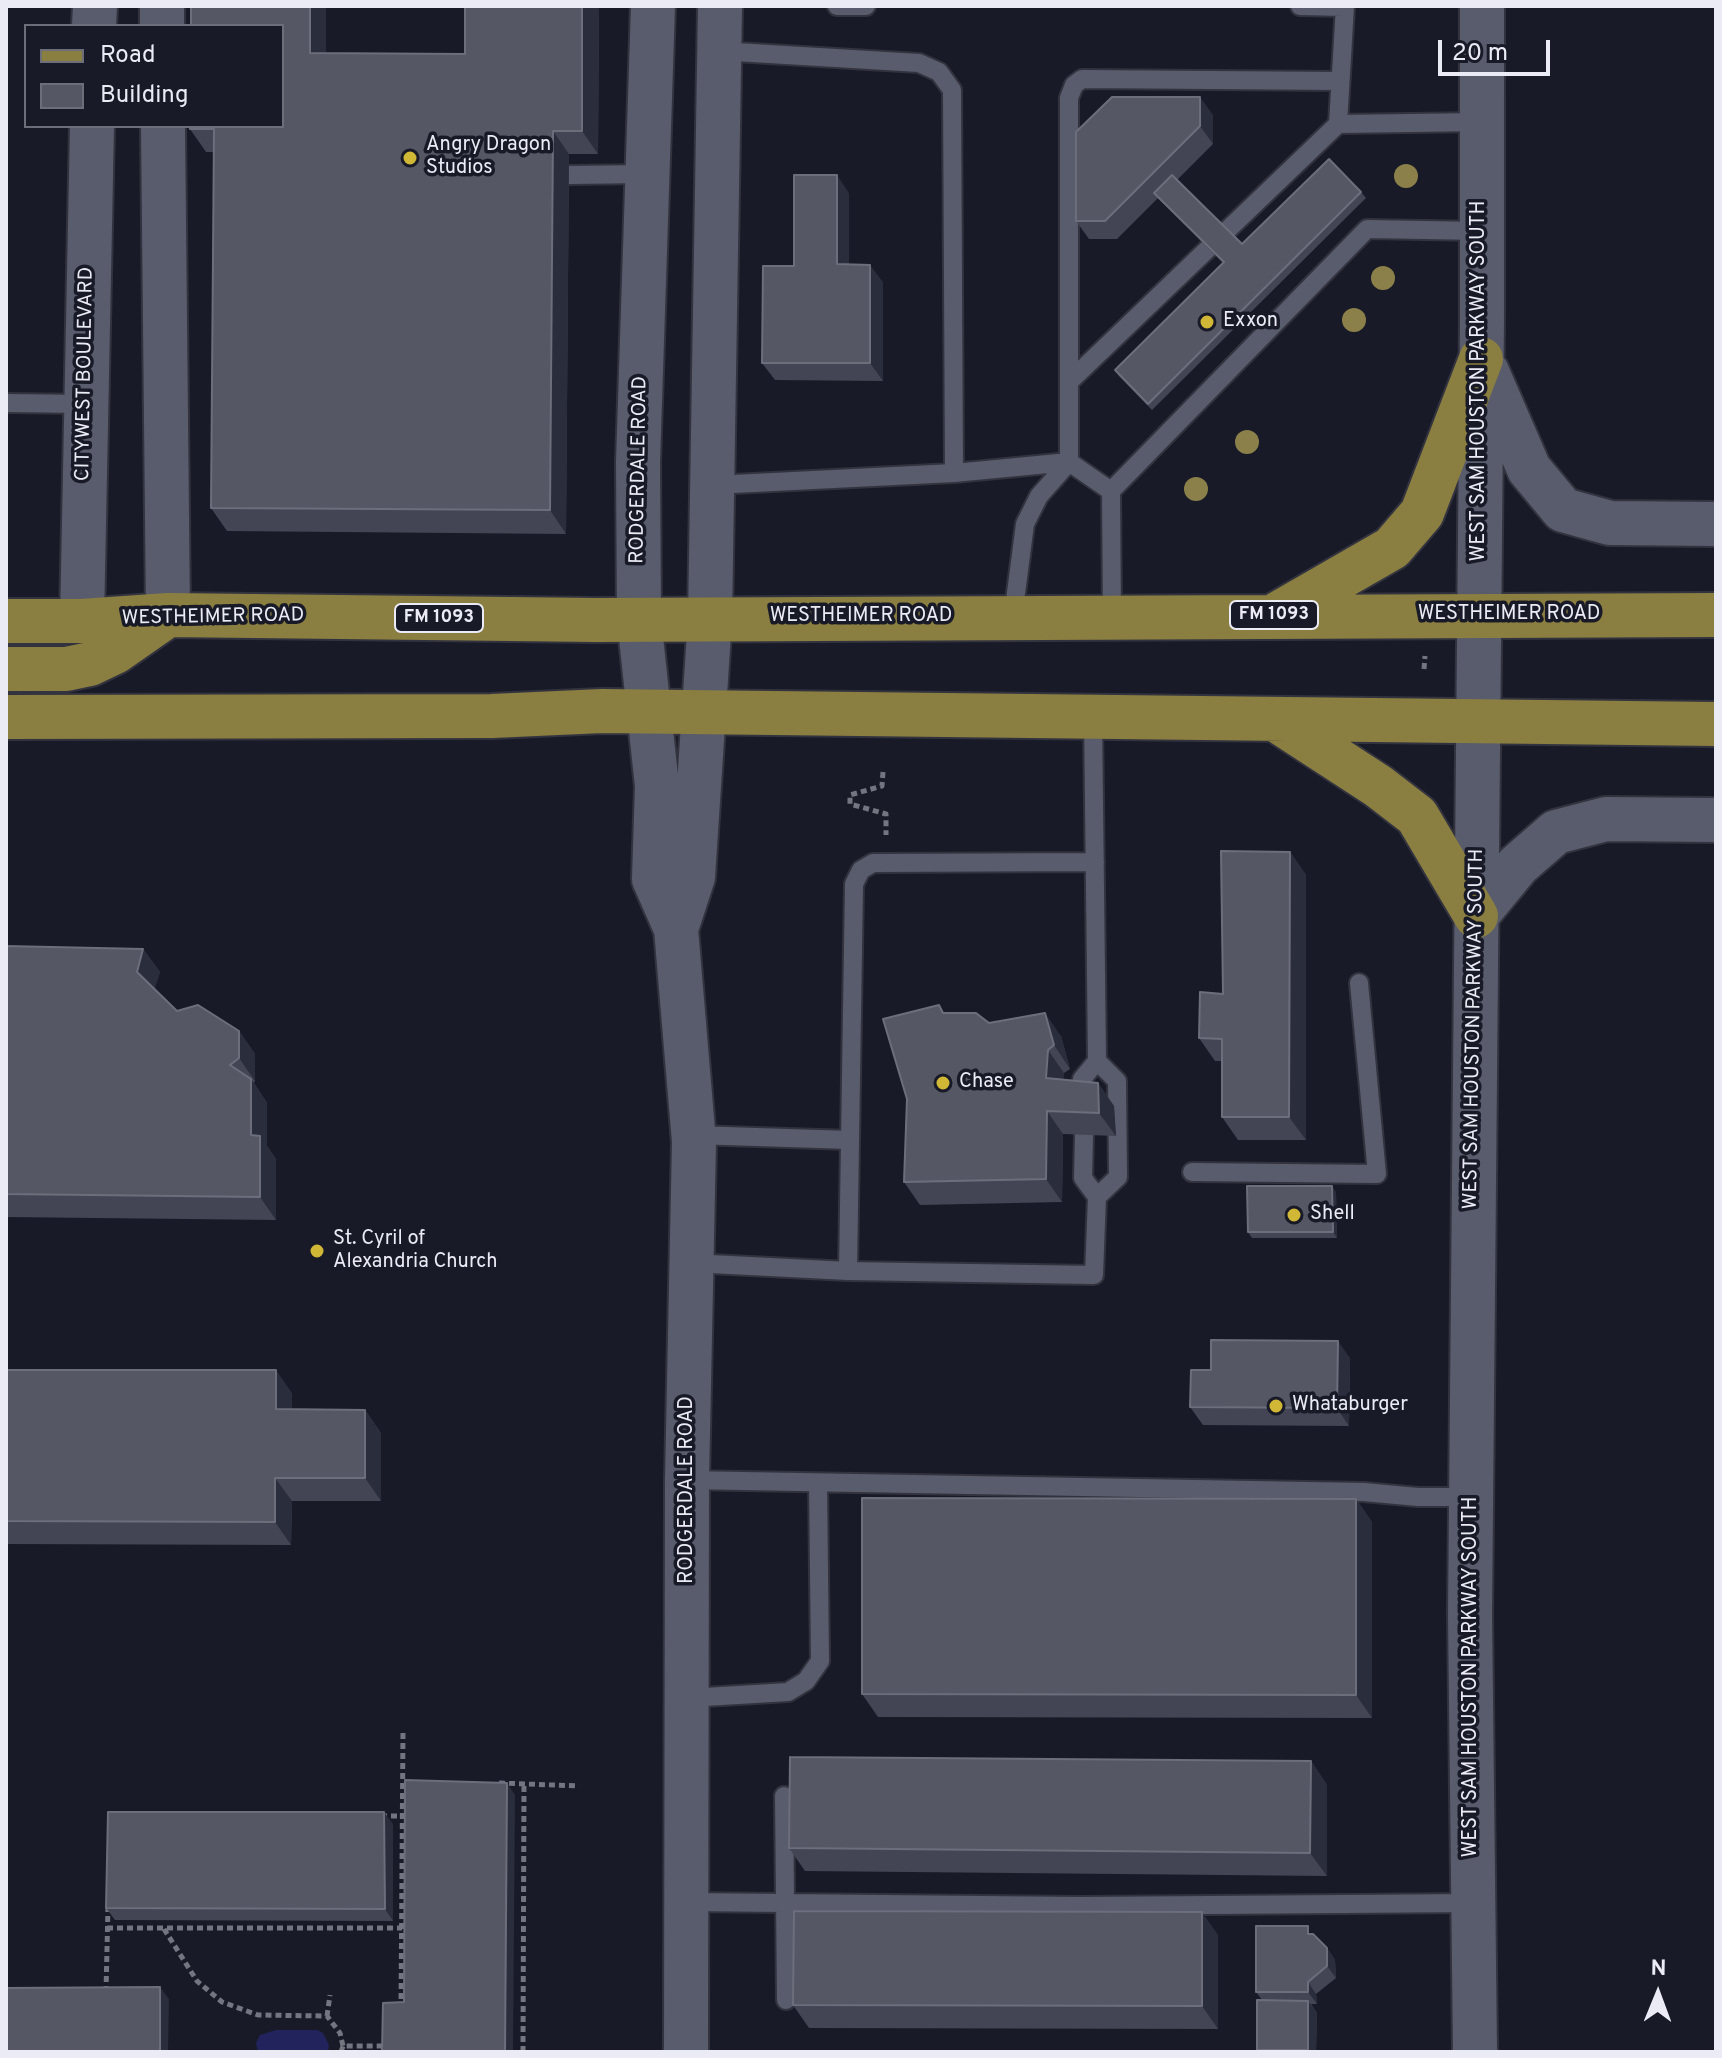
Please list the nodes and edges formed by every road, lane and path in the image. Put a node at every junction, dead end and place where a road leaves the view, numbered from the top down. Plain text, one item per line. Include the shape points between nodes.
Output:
1 (653, 6) edge
2 (720, 6) edge
3 (837, 6) edge
4 (866, 6) edge
5 (1300, 6) edge
6 (1345, 6) edge
7 (1482, 6) edge
8 (652, 49) junction
9 (719, 51) junction
10 (1340, 81) junction
11 (1482, 122) junction
12 (1338, 124) junction
13 (92, 128) edge
14 (163, 128) edge
15 (647, 174) junction
16 (568, 175) dead end
17 (1481, 231) junction
18 (1481, 359) junction
19 (1070, 381) junction
20 (6, 403) edge
21 (85, 404) junction
22 (1069, 462) junction
23 (954, 473) junction
24 (713, 485) junction
25 (1111, 491) junction
26 (1716, 524) edge
27 (1479, 614) junction
28 (168, 615) junction
29 (1276, 615) junction
30 (1716, 615) edge
31 (1013, 616) junction
32 (1112, 616) junction
33 (710, 618) junction
34 (639, 619) junction
35 (6, 621) edge
36 (82, 621) junction
37 (6, 669) edge
38 (704, 711) junction
39 (650, 712) junction
40 (6, 717) edge
41 (1093, 717) junction
42 (1275, 719) junction
43 (1478, 721) junction
44 (1716, 724) edge
45 (883, 772) dead end
46 (1716, 820) edge
47 (1095, 862) junction
48 (886, 863) junction
49 (1476, 916) junction
50 (676, 929) junction
51 (1359, 983) dead end
52 (1097, 1061) junction
53 (1082, 1103) edge
54 (694, 1135) junction
55 (1084, 1135) edge
56 (850, 1140) junction
57 (1192, 1172) dead end
58 (1097, 1197) junction
59 (691, 1263) junction
60 (848, 1271) junction
61 (687, 1480) junction
62 (818, 1483) junction
63 (1471, 1497) junction
64 (688, 1698) junction
65 (403, 1730) dead end
66 (402, 1782) junction
67 (417, 1782) edge
68 (493, 1783) edge
69 (524, 1783) junction
70 (579, 1786) dead end
71 (784, 1796) dead end
72 (373, 1816) edge
73 (404, 1816) junction
74 (108, 1900) edge
75 (686, 1902) junction
76 (1473, 1903) junction
77 (785, 1904) junction
78 (107, 1928) junction
79 (402, 1928) junction
80 (164, 1929) junction
81 (92, 1994) edge
82 (120, 1994) edge
83 (106, 1995) junction
84 (330, 1995) dead end
85 (786, 2000) dead end
86 (327, 2016) junction
87 (401, 2017) edge
88 (401, 2046) edge
89 (342, 2049) edge
90 (523, 2052) edge
91 (686, 2052) edge
92 (1475, 2052) edge

1 - 8 street, RODGERDALE ROAD
2 - 9 street, RODGERDALE ROAD
3 - 4 lane
5 - 6 lane
6 - 10 lane
7 - 11 street, WEST SAM HOUSTON PARKWAY SOUTH
8 - 9 street
8 - 15 street, RODGERDALE ROAD
9 - 23 lane via 919,63 939,72 952,90
9 - 24 street, RODGERDALE ROAD
10 - 12 lane
10 - 19 lane via 1082,79 1074,85 1069,98
11 - 12 lane
11 - 17 street, WEST SAM HOUSTON PARKWAY SOUTH
12 - 19 lane
13 - 21 street, CITYWEST BOULEVARD
14 - 28 street
15 - 16 lane
15 - 34 street, RODGERDALE ROAD
17 - 18 street, WEST SAM HOUSTON PARKWAY SOUTH
17 - 25 lane via 1367,229
18 - 26 street via 1529,469 1563,510 1610,523
18 - 27 street, WEST SAM HOUSTON PARKWAY SOUTH
18 - 29 main road via 1422,513 1392,548
19 - 22 lane
20 - 21 lane
21 - 36 street, CITYWEST BOULEVARD
22 - 23 lane
22 - 25 lane
22 - 31 lane via 1039,496 1025,524
23 - 24 lane
24 - 33 street, RODGERDALE ROAD
25 - 32 lane
27 - 29 main road, WESTHEIMER ROAD / FM 1093
27 - 30 main road, WESTHEIMER ROAD / FM 1093
27 - 43 street, WEST SAM HOUSTON PARKWAY SOUTH
28 - 34 main road, WESTHEIMER ROAD / FM 1093
28 - 36 main road, WESTHEIMER ROAD / FM 1093
28 - 37 main road via 90,664
29 - 32 main road, WESTHEIMER ROAD / FM 1093
31 - 32 main road, WESTHEIMER ROAD / FM 1093
31 - 33 main road, WESTHEIMER ROAD / FM 1093
33 - 34 main road, WESTHEIMER ROAD / FM 1093
33 - 38 street, RODGERDALE ROAD
34 - 39 street, RODGERDALE ROAD
35 - 36 main road, WESTHEIMER ROAD / FM 1093
38 - 39 main road
38 - 41 main road
38 - 50 street, RODGERDALE ROAD via 693,877
39 - 40 main road
39 - 50 street, RODGERDALE ROAD via 657,786 654,879
41 - 42 main road
41 - 47 lane
42 - 43 main road
42 - 49 main road via 1417,816
43 - 44 main road
43 - 49 street, WEST SAM HOUSTON PARKWAY SOUTH
45 - 48 path via 882,786 850,795 850,804 886,814
46 - 49 street via 1606,819 1556,832 1518,865
47 - 48 lane
47 - 52 lane
48 - 56 lane via 861,870 854,884
49 - 63 street, WEST SAM HOUSTON PARKWAY SOUTH
50 - 54 street, RODGERDALE ROAD
51 - 57 lane via 1377,1174
52 - 53 lane via 1082,1079
52 - 58 lane via 1117,1081 1118,1177
54 - 56 lane
54 - 59 street, RODGERDALE ROAD
55 - 58 lane via 1083,1178
56 - 60 lane
58 - 60 lane via 1094,1275
59 - 60 lane
59 - 61 street, RODGERDALE ROAD
61 - 62 lane
61 - 64 street, RODGERDALE ROAD
62 - 63 lane
62 - 64 lane via 820,1661 806,1681 788,1692
63 - 76 street, WEST SAM HOUSTON PARKWAY SOUTH
64 - 75 street, RODGERDALE ROAD
65 - 66 path
66 - 67 path
66 - 73 path
68 - 69 path
69 - 70 path
69 - 90 path
71 - 77 lane
72 - 73 path
73 - 79 path
74 - 78 path
75 - 77 lane
75 - 91 street, RODGERDALE ROAD
76 - 77 lane
76 - 92 street, WEST SAM HOUSTON PARKWAY SOUTH
77 - 85 lane
78 - 80 path
78 - 83 path
79 - 80 path
79 - 87 path
80 - 86 path via 197,1981 222,2002 258,2015
81 - 83 path
82 - 83 path
84 - 86 path
86 - 89 path via 340,2033
88 - 89 path

